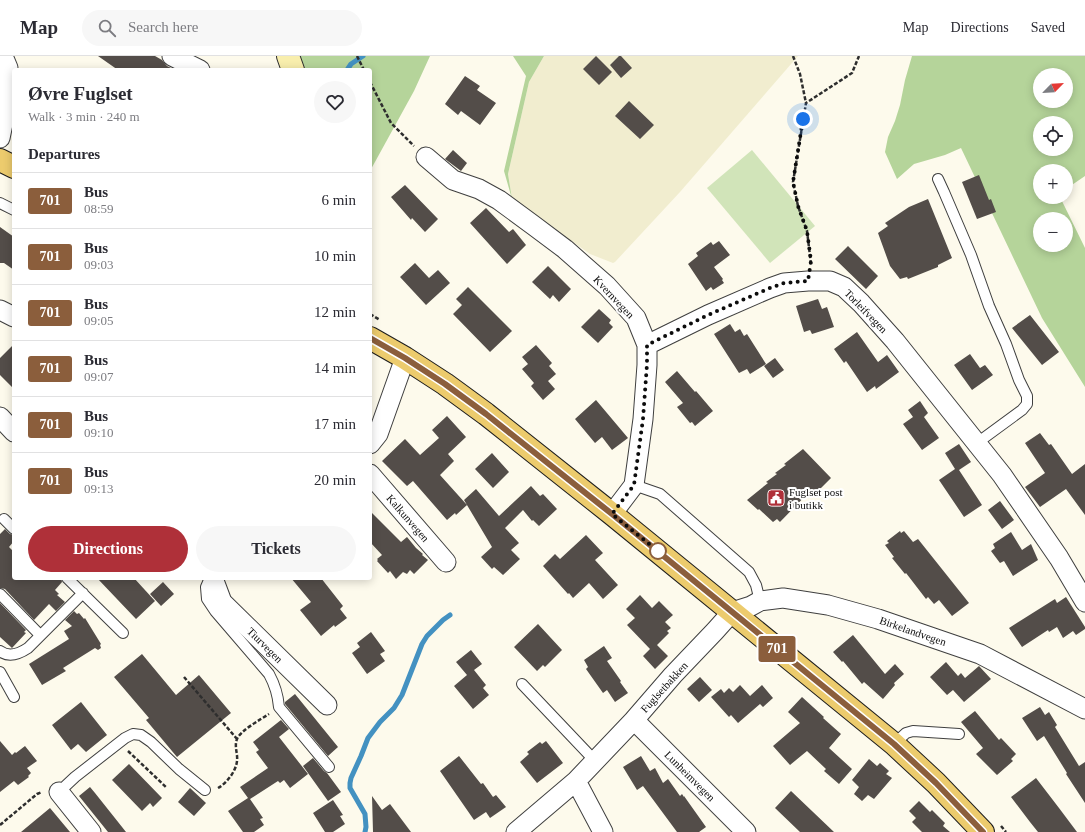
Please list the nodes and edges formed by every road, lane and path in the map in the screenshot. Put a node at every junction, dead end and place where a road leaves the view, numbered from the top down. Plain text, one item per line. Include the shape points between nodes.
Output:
1 (3, 56) edge
2 (172, 56) edge
3 (288, 56) edge
4 (357, 56) edge
5 (793, 56) edge
6 (858, 56) edge
7 (196, 68) edge
8 (292, 68) edge
9 (363, 68) edge
10 (372, 86) edge
11 (806, 103) junction
12 (0, 138) edge
13 (426, 157) joint
14 (0, 160) edge
15 (12, 166) edge
16 (938, 179) dead end
17 (0, 203) edge
18 (12, 209) edge
19 (808, 281) junction
20 (0, 310) edge
21 (12, 317) edge
22 (372, 339) edge
23 (647, 345) junction
24 (405, 358) junction
25 (0, 417) edge
26 (12, 430) edge
27 (372, 442) edge
28 (977, 442) junction
29 (372, 476) edge
30 (634, 485) junction
31 (612, 514) junction
32 (4, 519) dead end
33 (12, 527) edge
34 (446, 562) dead end
35 (68, 580) edge
36 (211, 580) edge
37 (213, 580) edge
38 (83, 593) junction
39 (0, 594) edge
40 (760, 601) junction
41 (1085, 602) edge
42 (732, 612) junction
43 (124, 633) dead end
44 (40, 635) junction
45 (0, 650) edge
46 (0, 672) edge
47 (184, 677) dead end
48 (522, 684) dead end
49 (14, 697) dead end
50 (327, 705) dead end
51 (279, 707) junction
52 (1085, 709) edge
53 (634, 720) junction
54 (959, 734) dead end
55 (237, 739) junction
56 (119, 743) junction
57 (894, 744) junction
58 (595, 761) junction
59 (330, 767) dead end
60 (576, 781) junction
61 (167, 788) dead end
62 (205, 790) joint
63 (59, 792) junction
64 (0, 824) edge
65 (91, 832) edge
66 (516, 832) edge
67 (603, 832) edge
68 (746, 832) edge
69 (983, 832) edge

1 - 12 street via 8,68 5,114
2 - 7 street
3 - 8 main road
4 - 9 path
5 - 11 path
6 - 11 path via 852,73
10 - 13 path via 391,123
11 - 19 path via 793,182 807,231 811,261
13 - 23 street, Kvernvegen via 453,180 479,189 499,200 565,249 607,286 636,318
14 - 15 main road
16 - 28 lane via 1028,400 1018,414
17 - 18 lane
19 - 23 street, Torleifvegen via 784,283 770,288
19 - 28 street, Torleifvegen via 830,281 844,287 861,302
20 - 21 street
22 - 24 main road
23 - 30 street, Kvernvegen via 643,419
24 - 27 street via 378,434
24 - 31 main road via 486,414
25 - 26 street
28 - 41 street, Torleifvegen via 1033,519
29 - 34 street, Kalkunvegen
30 - 31 street, Kvernvegen
30 - 40 lane via 660,494 749,572
31 - 42 main road
32 - 33 lane
35 - 38 lane
36 - 51 lane via 206,587 207,599 270,674 278,695
37 - 50 street, Tiurvegen via 222,602
38 - 43 lane
38 - 44 lane
39 - 44 lane
40 - 42 street, Birkelandvegen
40 - 52 street, Birkelandvegen via 783,598 828,605 878,619 980,654
42 - 53 street, Fuglsetbakken
42 - 57 main road
44 - 45 lane via 20,653 11,655
46 - 49 lane
47 - 55 path
48 - 58 lane
51 - 55 path via 244,731
51 - 59 lane
53 - 58 street, Fuglsetbakken
53 - 68 street, Lunheimvegen
54 - 57 lane via 913,731 906,733
55 - 62 path via 237,762 232,774 222,786 214,790
56 - 61 path
56 - 62 lane via 133,734 141,735
56 - 63 lane via 75,776
57 - 69 main road
58 - 60 street, Fuglsetbakken
60 - 66 street, Fuglsetbakken
60 - 67 street
63 - 64 path via 44,791 37,794
63 - 65 street

